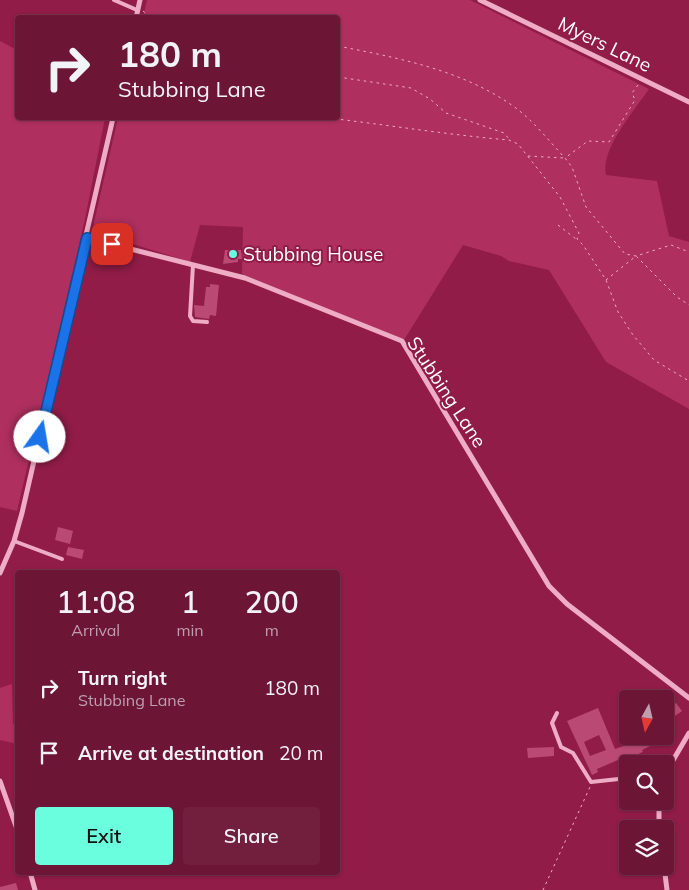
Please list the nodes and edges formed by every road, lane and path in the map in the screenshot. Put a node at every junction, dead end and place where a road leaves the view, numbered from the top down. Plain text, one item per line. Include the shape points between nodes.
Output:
1 (114, 0) edge
2 (140, 0) edge
3 (480, 0) edge
4 (138, 10) junction
5 (137, 15) edge
6 (149, 15) edge
7 (340, 46) edge
8 (340, 77) edge
9 (645, 80) junction
10 (689, 102) edge
11 (340, 119) edge
12 (113, 120) edge
13 (510, 140) junction
14 (528, 156) junction
15 (565, 158) junction
16 (558, 225) dead end
17 (87, 238) junction
18 (577, 239) junction
19 (689, 252) edge
20 (636, 256) junction
21 (193, 265) junction
22 (606, 280) junction
23 (689, 305) edge
24 (207, 322) dead end
25 (689, 381) edge
26 (14, 540) junction
27 (62, 559) dead end
28 (0, 573) edge
29 (689, 698) edge
30 (557, 713) dead end
31 (689, 733) edge
32 (674, 759) edge
33 (619, 779) edge
34 (0, 781) edge
35 (591, 782) junction
36 (15, 824) edge
37 (31, 875) edge
38 (665, 875) edge
39 (35, 890) edge
40 (543, 890) edge
41 (667, 890) edge

1 - 4 lane
2 - 4 street
3 - 9 street, Myers Lane
4 - 5 street
4 - 6 path
7 - 15 path via 403,59 464,79 513,106
8 - 13 path via 411,88 446,113 504,132
9 - 10 street, Myers Lane
9 - 15 path via 632,93 635,100 609,142 588,142
11 - 13 path
12 - 17 street
13 - 14 path
14 - 15 path
14 - 18 path via 560,196 580,233
15 - 20 path via 572,167 586,207 625,254
16 - 18 path
17 - 21 street, Stubbing Lane
17 - 26 street
18 - 22 path
19 - 20 path via 671,245
20 - 22 path
20 - 23 path
21 - 24 lane via 190,316 193,321
21 - 29 street, Stubbing Lane via 245,278 402,341 549,586 567,604
22 - 25 path via 618,312 633,335 654,360
26 - 27 lane
26 - 28 street
30 - 35 lane via 552,723 558,742 573,753
31 - 32 street
33 - 35 lane
34 - 36 street
35 - 40 path
37 - 39 street
38 - 41 street

